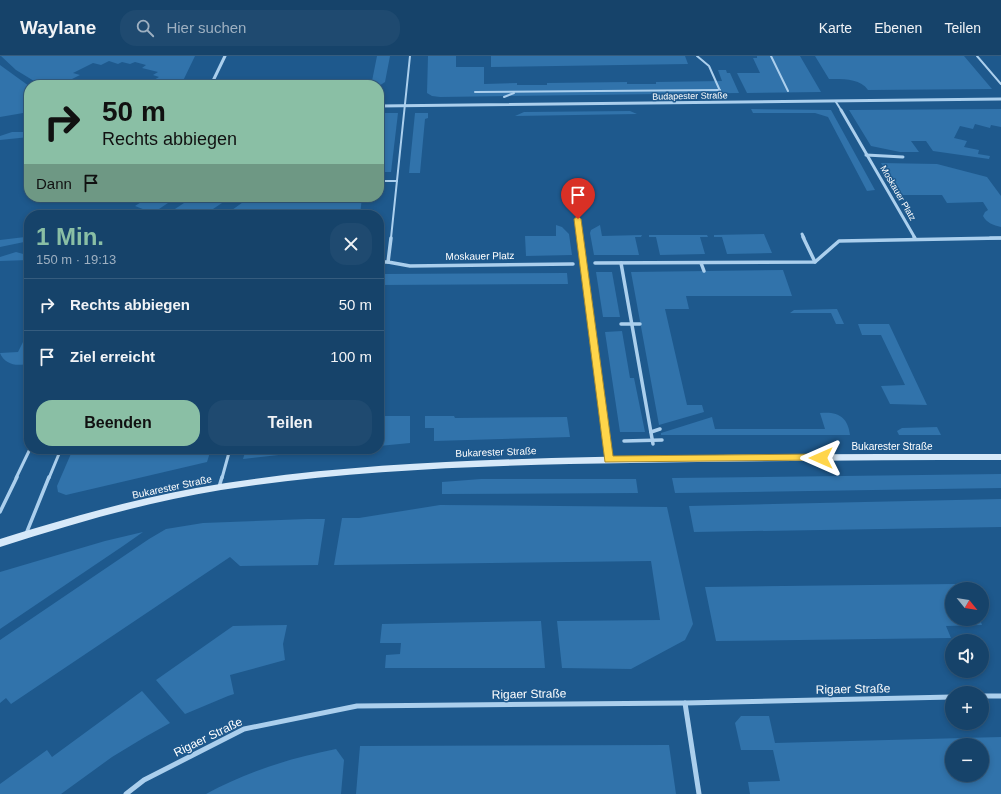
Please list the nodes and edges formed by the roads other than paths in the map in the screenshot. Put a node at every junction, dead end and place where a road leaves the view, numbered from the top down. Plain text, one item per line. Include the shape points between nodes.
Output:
1 (225, 56) edge
2 (410, 56) edge
3 (696, 56) edge
4 (771, 56) edge
5 (977, 56) edge
6 (213, 80) edge
7 (1001, 84) edge
8 (788, 90) dead end
9 (475, 92) dead end
10 (518, 92) junction
11 (504, 97) dead end
12 (1001, 99) edge
13 (836, 102) junction
14 (405, 105) junction
15 (384, 106) edge
16 (841, 110) joint
17 (866, 156) junction
18 (903, 157) dead end
19 (384, 181) edge
20 (397, 181) junction
21 (578, 219) dead end
22 (802, 234) dead end
23 (391, 238) joint
24 (1001, 238) edge
25 (915, 239) junction
26 (384, 262) edge
27 (388, 262) junction
28 (815, 262) junction
29 (595, 263) dead end
30 (621, 263) junction
31 (701, 263) junction
32 (573, 264) dead end
33 (704, 271) dead end
34 (621, 324) dead end
35 (632, 324) junction
36 (640, 324) dead end
37 (660, 429) dead end
38 (650, 432) junction
39 (662, 440) dead end
40 (624, 441) dead end
41 (652, 442) junction
42 (28, 454) edge
43 (60, 454) edge
44 (229, 454) edge
45 (1001, 457) edge
46 (609, 460) junction
47 (219, 488) junction
48 (0, 512) edge
49 (25, 535) junction
50 (0, 543) edge
51 (989, 696) edge
52 (1001, 696) edge
53 (945, 697) edge
54 (685, 703) junction
55 (126, 794) edge
56 (699, 794) edge

1 - 6 street
2 - 14 lane
3 - 10 lane via 709,66 721,92
4 - 8 lane
5 - 7 lane
9 - 10 lane
10 - 11 lane
12 - 13 street, Budapester Straße
13 - 14 street, Budapester Straße
13 - 16 lane
14 - 15 street, Budapester Straße
14 - 20 lane
16 - 17 street, Moskauer Platz
17 - 18 street, Moskauer Platz
17 - 25 street, Moskauer Platz
19 - 20 lane
20 - 23 lane
21 - 46 lane
22 - 28 street
23 - 27 street
24 - 25 street
25 - 28 street via 838,241
26 - 27 street, Moskauer Platz
27 - 32 street, Moskauer Platz via 410,266
28 - 31 street
29 - 30 street
30 - 31 street
30 - 35 street
31 - 33 street
34 - 35 street
35 - 36 street
35 - 38 street
37 - 38 street
38 - 41 street
39 - 41 street
40 - 41 street
42 - 48 lane
43 - 49 lane
44 - 47 lane
45 - 46 street, Bukarester Straße
46 - 47 street, Bukarester Straße via 414,466
47 - 49 street, Bukarester Straße via 133,506
49 - 50 street, Bukarester Straße
51 - 52 street
53 - 54 street, Rigaer Straße
54 - 55 street, Rigaer Straße via 357,706 244,729 144,780
54 - 56 street

